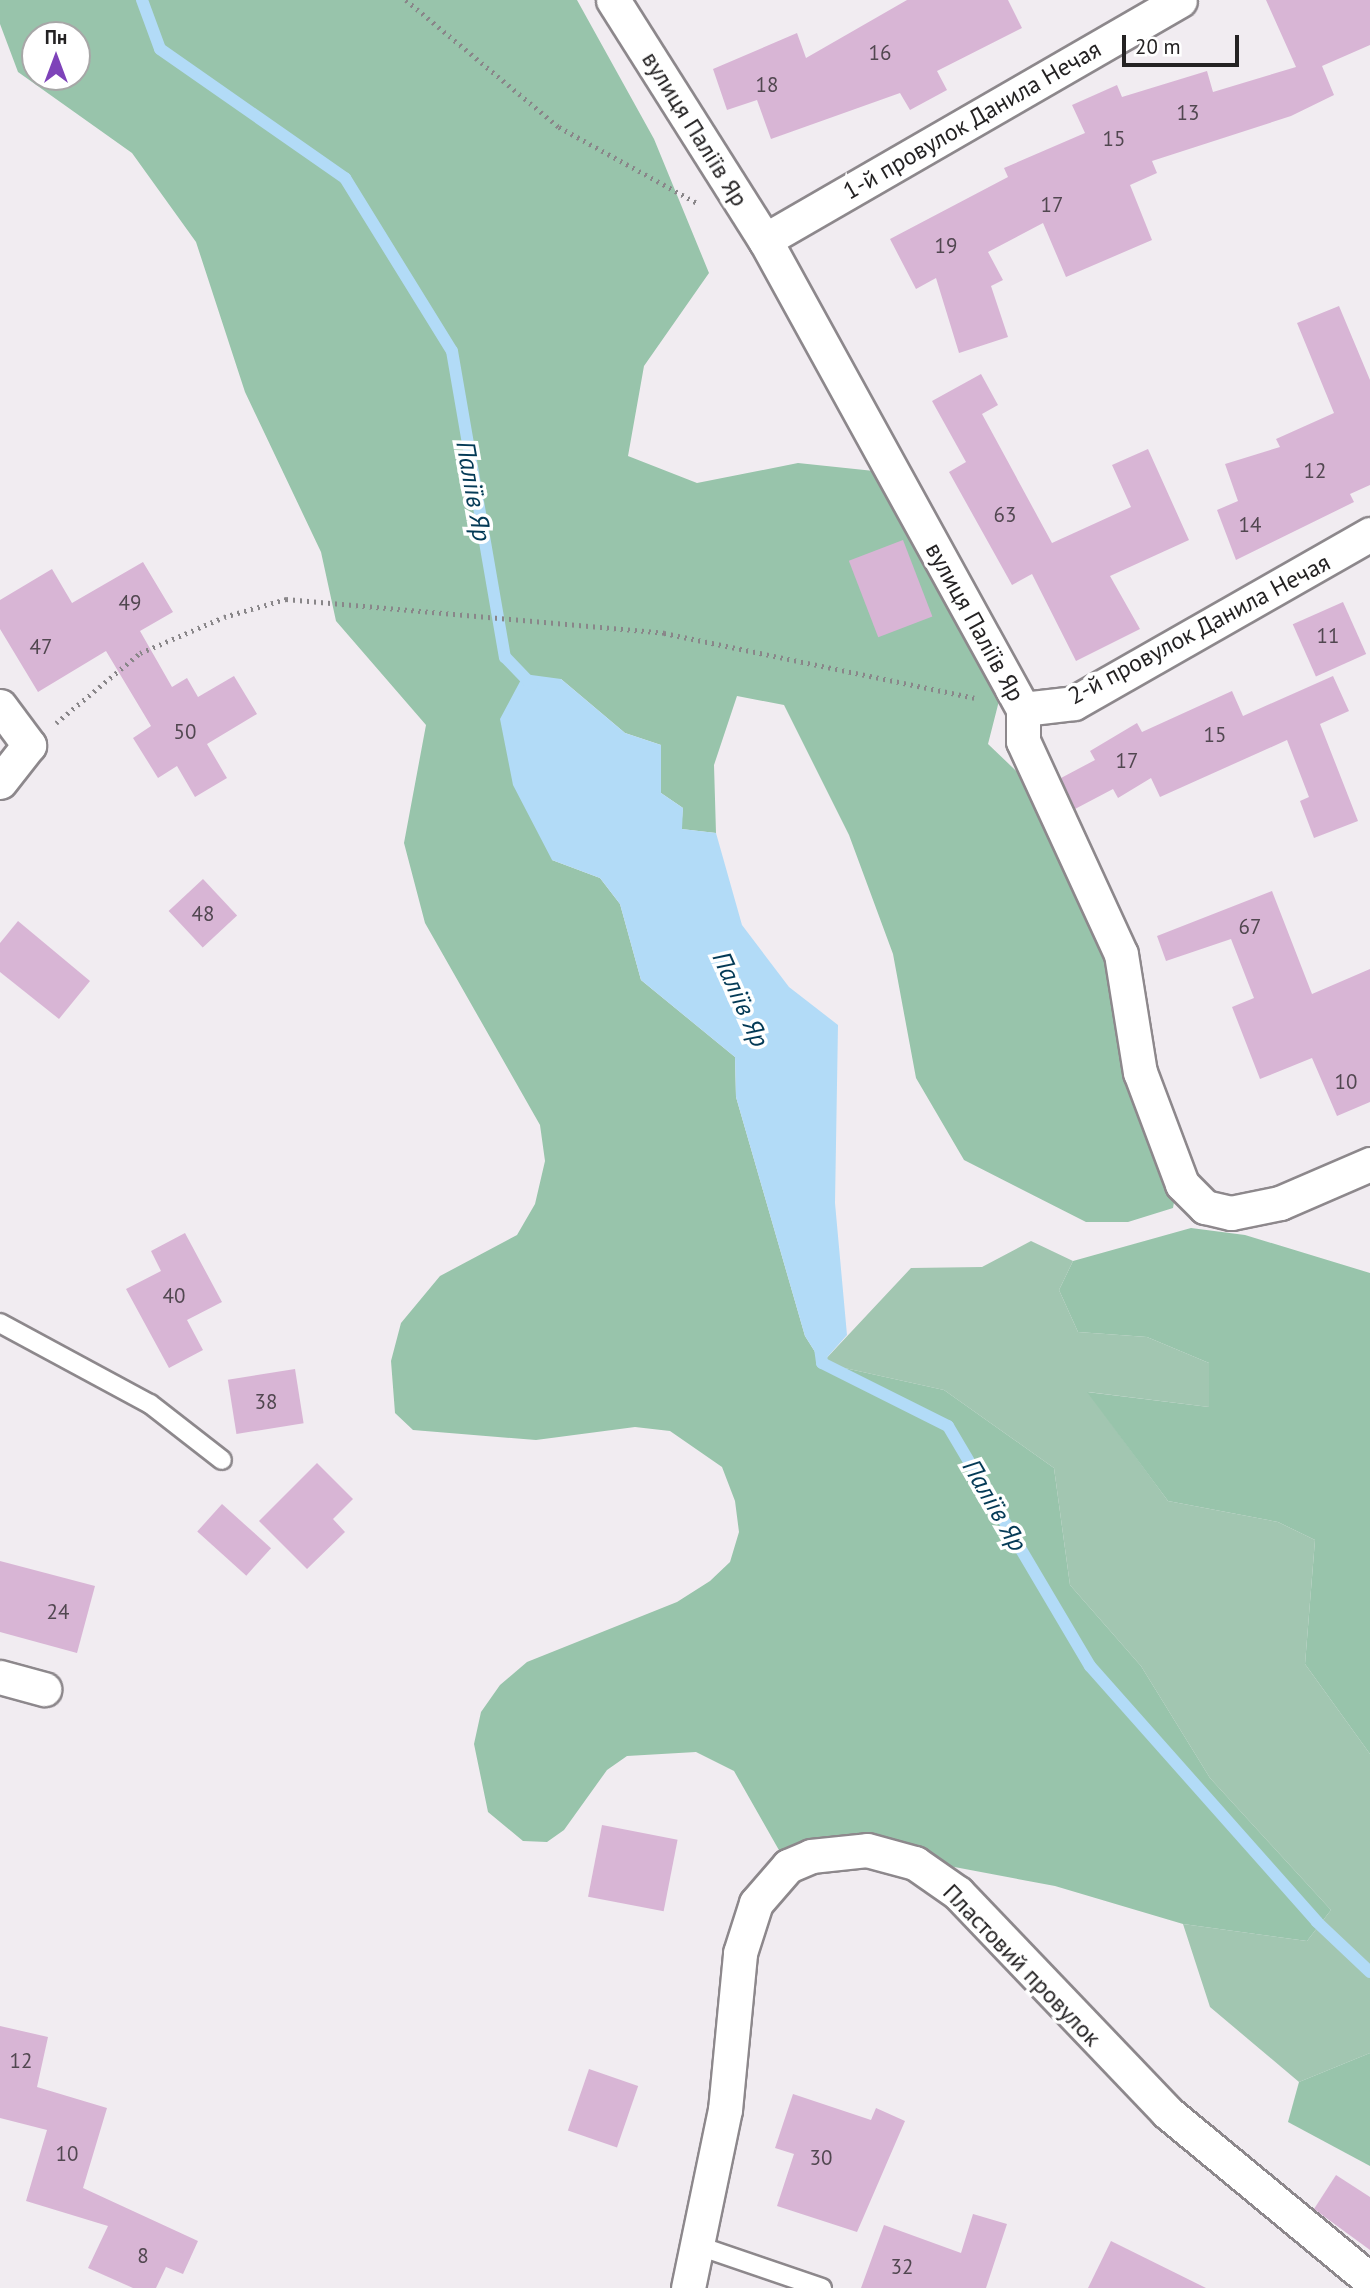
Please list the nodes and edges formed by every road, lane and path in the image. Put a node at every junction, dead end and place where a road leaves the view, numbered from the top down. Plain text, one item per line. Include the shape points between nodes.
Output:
1 (406, 0) edge
2 (613, 0) edge
3 (1180, 0) edge
4 (705, 207) dead end
5 (765, 240) junction
6 (1370, 534) edge
7 (0, 706) edge
8 (1023, 709) junction
9 (29, 745) junction
10 (0, 782) edge
11 (1366, 1166) edge
12 (0, 1323) edge
13 (222, 1460) dead end
14 (0, 1677) edge
15 (44, 1689) dead end
16 (699, 2245) junction
17 (1370, 2280) edge
18 (688, 2288) edge
19 (822, 2288) edge

1 - 4 path via 559,127
2 - 5 street, вулиця Паліїв Яр
3 - 5 street, 1-й провулок Данила Нечая
5 - 8 street, вулиця Паліїв Яр
6 - 8 street, 2-й провулок Данила Нечая via 1074,703
7 - 9 street
8 - 9 path via 664,633 286,599 140,653
8 - 11 street, вулиця Паліїв Яр via 1023,741 1121,954 1140,1072 1182,1184 1205,1207 1231,1213 1280,1203
9 - 10 street
12 - 13 lane via 150,1404
14 - 15 street
16 - 17 street, Пластовий провулок via 725,2110 740,1953 756,1903 788,1866 811,1856 867,1850 915,1863 958,1894 1167,2112
16 - 18 street, Пластовий провулок
16 - 19 lane

